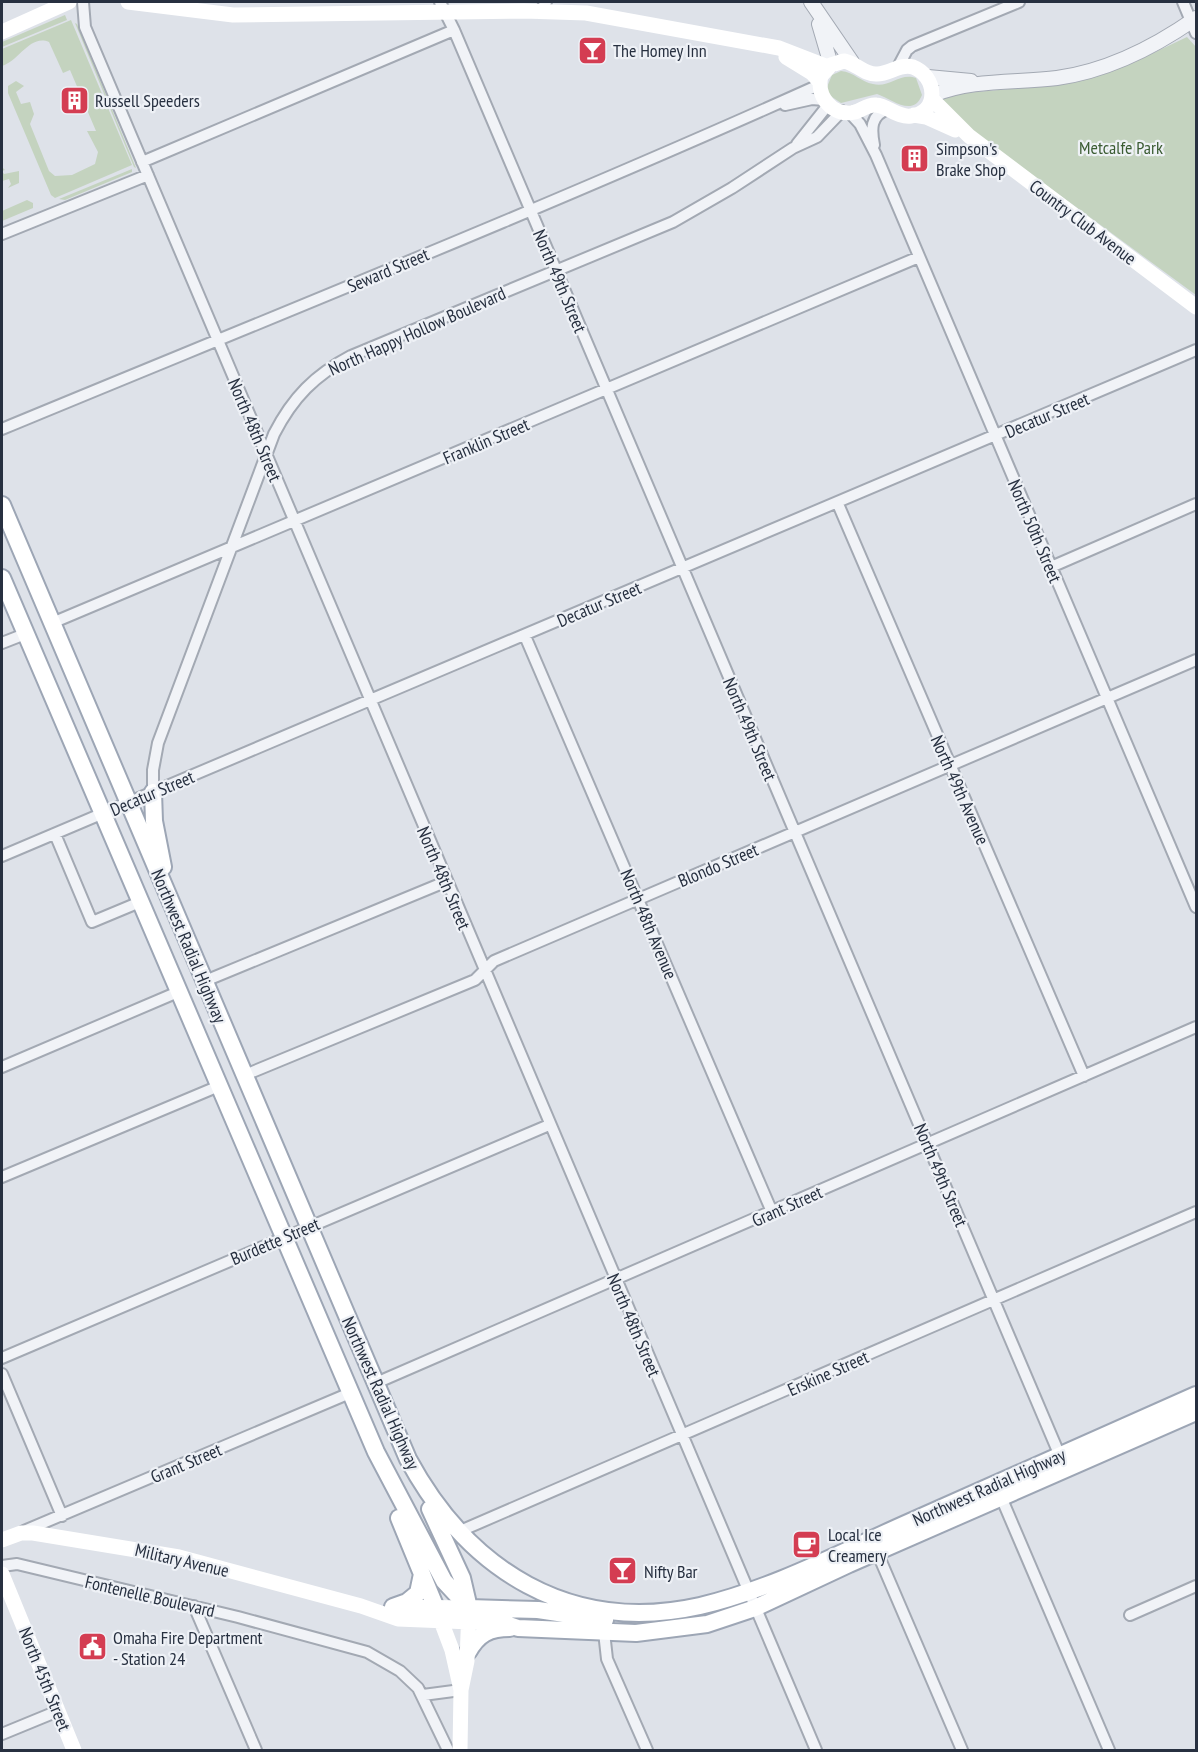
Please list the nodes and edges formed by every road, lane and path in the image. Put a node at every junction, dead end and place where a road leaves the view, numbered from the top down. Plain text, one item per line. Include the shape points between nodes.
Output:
1 (69, 2) edge
2 (83, 2) edge
3 (128, 2) edge
4 (811, 2) edge
5 (1019, 2) edge
6 (1183, 2) edge
7 (442, 7) edge
8 (543, 7) edge
9 (1195, 24) edge
10 (454, 30) junction
11 (2, 32) edge
12 (925, 42) junction
13 (758, 45) junction
14 (852, 62) junction
15 (829, 66) junction
16 (898, 67) junction
17 (925, 75) junction
18 (994, 82) junction
19 (819, 83) junction
20 (932, 97) junction
21 (773, 107) junction
22 (836, 107) junction
23 (888, 109) junction
24 (914, 115) junction
25 (969, 136) junction
26 (876, 154) junction
27 (142, 162) junction
28 (148, 175) junction
29 (530, 210) junction
30 (2, 234) edge
31 (919, 257) junction
32 (556, 271) junction
33 (1197, 307) edge
34 (217, 340) junction
35 (1197, 350) edge
36 (606, 390) junction
37 (2, 429) edge
38 (996, 437) junction
39 (266, 457) junction
40 (838, 504) junction
41 (1197, 504) edge
42 (2, 505) edge
43 (294, 522) junction
44 (231, 549) junction
45 (1051, 567) junction
46 (682, 569) junction
47 (2, 578) edge
48 (52, 624) junction
49 (25, 634) junction
50 (525, 636) junction
51 (2, 643) edge
52 (1197, 660) edge
53 (1107, 698) junction
54 (369, 702) junction
55 (950, 765) junction
56 (153, 792) junction
57 (128, 803) junction
58 (102, 813) junction
59 (794, 832) junction
60 (55, 834) junction
61 (2, 856) edge
62 (445, 882) junction
63 (639, 899) junction
64 (140, 902) junction
65 (171, 903) junction
66 (1197, 907) edge
67 (483, 971) junction
68 (205, 981) junction
69 (178, 992) junction
70 (1197, 1027) edge
71 (2, 1067) edge
72 (245, 1075) junction
73 (1084, 1076) junction
74 (219, 1086) junction
75 (549, 1125) junction
76 (928, 1144) junction
77 (2, 1177) edge
78 (772, 1212) junction
79 (1197, 1212) edge
80 (309, 1226) junction
81 (283, 1237) junction
82 (615, 1281) junction
83 (994, 1300) junction
84 (2, 1358) edge
85 (2, 1374) edge
86 (376, 1383) junction
87 (350, 1394) junction
88 (1197, 1395) edge
89 (1197, 1412) edge
90 (682, 1437) junction
91 (376, 1452) junction
92 (1060, 1456) junction
93 (408, 1459) junction
94 (1000, 1497) junction
95 (62, 1516) junction
96 (458, 1532) junction
97 (21, 1533) junction
98 (2, 1540) edge
99 (877, 1552) junction
100 (2, 1566) edge
101 (2, 1574) edge
102 (422, 1574) junction
103 (1197, 1586) edge
104 (748, 1591) junction
105 (194, 1606) junction
106 (361, 1606) junction
107 (393, 1607) junction
108 (755, 1608) junction
109 (674, 1610) junction
110 (438, 1614) junction
111 (469, 1614) junction
112 (1130, 1615) dead end
113 (510, 1626) junction
114 (604, 1632) junction
115 (468, 1652) junction
116 (460, 1690) junction
117 (423, 1695) junction
118 (58, 1711) junction
119 (2, 1734) edge
120 (74, 1750) edge
121 (256, 1750) edge
122 (448, 1750) edge
123 (460, 1750) edge
124 (647, 1750) edge
125 (816, 1750) edge
126 (962, 1750) edge
127 (1109, 1750) edge

1 - 11 main road
2 - 27 street, North 48th Street via 85,27
3 - 7 main road via 233,15
4 - 14 street
4 - 15 street
5 - 12 street
6 - 9 street
7 - 8 main road
7 - 10 street, North 49th Street
8 - 13 main road
9 - 18 street via 1091,70 1059,77
10 - 27 street
10 - 29 street, North 49th Street
12 - 16 street via 907,50
12 - 17 street via 916,55
13 - 15 main road
13 - 19 main road via 812,73
14 - 15 main road
14 - 16 main road via 870,74
15 - 19 main road
16 - 17 main road via 908,66
17 - 18 street
17 - 20 main road
18 - 20 street
19 - 21 street, Seward Street
19 - 22 main road
20 - 24 main road via 926,110
20 - 25 main road, Country Club Avenue
21 - 22 street, Seward Street via 812,99
21 - 29 street, Seward Street
22 - 23 main road, Country Club Avenue via 879,105
22 - 26 street, North 50th Street via 860,124
22 - 32 street, North Happy Hollow Boulevard via 793,148 695,210
23 - 24 main road, Country Club Avenue
23 - 26 street, North 50th Street via 873,123
24 - 25 main road, Country Club Avenue
25 - 33 main road, Country Club Avenue
26 - 31 street, North 50th Street
27 - 28 street, North 48th Street
28 - 30 street
28 - 34 street, North 48th Street
29 - 32 street, North 49th Street
29 - 34 street, Seward Street
31 - 36 street, Franklin Street
31 - 38 street, North 50th Street
32 - 36 street, North 49th Street
32 - 39 street, North Happy Hollow Boulevard via 330,367 291,403
34 - 37 street, Seward Street
34 - 39 street, North 48th Street
35 - 38 street, Decatur Street
36 - 43 street, Franklin Street
36 - 46 street, North 49th Street
38 - 40 street, Decatur Street
38 - 45 street, North 50th Street
39 - 43 street, North 48th Street
39 - 44 street, North Happy Hollow Boulevard
40 - 46 street, Decatur Street
40 - 55 street, North 49th Avenue
41 - 45 street
42 - 48 main road, Northwest Radial Highway
43 - 44 street, Franklin Street
43 - 54 street, North 48th Street
44 - 48 street, Franklin Street
44 - 56 street, North Happy Hollow Boulevard via 158,743
45 - 53 street, North 50th Street
46 - 50 street, Decatur Street
46 - 59 street, North 49th Street
47 - 49 main road, Northwest Radial Highway
48 - 57 main road, Northwest Radial Highway
49 - 51 street
49 - 58 main road, Northwest Radial Highway
50 - 54 street, Decatur Street
50 - 63 street, North 48th Avenue
52 - 53 street, Blondo Street
53 - 55 street, Blondo Street
53 - 66 street, North 50th Street
54 - 56 street, Decatur Street
54 - 62 street, North 48th Street
55 - 59 street, Blondo Street
55 - 73 street, North 49th Avenue
56 - 57 street, Decatur Street
56 - 65 main road via 154,821
57 - 58 street, Decatur Street
57 - 65 main road, Northwest Radial Highway
58 - 60 street, Decatur Street
58 - 64 main road, Northwest Radial Highway
59 - 63 street, Blondo Street
59 - 76 street, North 49th Street
60 - 61 street, Decatur Street
60 - 64 street via 92,922
62 - 67 street, North 48th Street
62 - 68 street
63 - 67 street, Blondo Street via 494,961
63 - 78 street, North 48th Avenue
64 - 69 main road, Northwest Radial Highway
65 - 68 main road, Northwest Radial Highway
67 - 72 street, Blondo Street via 475,980
67 - 75 street, North 48th Street
68 - 72 main road, Northwest Radial Highway
69 - 71 street
69 - 74 main road, Northwest Radial Highway
70 - 73 street, Grant Street
72 - 80 main road, Northwest Radial Highway
73 - 76 street, Grant Street
74 - 77 street
74 - 81 main road, Northwest Radial Highway
75 - 80 street, Burdette Street
75 - 82 street, North 48th Street
76 - 78 street, Grant Street
76 - 83 street, North 49th Street
78 - 82 street, Grant Street
79 - 83 street, Erskine Street
80 - 81 street, Burdette Street
80 - 86 main road, Northwest Radial Highway
81 - 84 street, Burdette Street
81 - 87 main road, Northwest Radial Highway
82 - 86 street, Grant Street
82 - 90 street, North 48th Street
83 - 90 street, Erskine Street
83 - 92 street, North 49th Street
85 - 95 street
86 - 93 main road, Northwest Radial Highway
87 - 91 main road, Northwest Radial Highway
87 - 95 street, Grant Street
88 - 92 main road, Northwest Radial Highway
89 - 94 main road, Northwest Radial Highway
90 - 96 street, Erskine Street
90 - 104 street, North 48th Street
91 - 102 main road
91 - 111 main road, Northwest Radial Highway via 436,1567
92 - 104 main road, Northwest Radial Highway
93 - 96 main road, Northwest Radial Highway
93 - 111 main road via 462,1578
94 - 99 main road, Northwest Radial Highway
94 - 127 street
95 - 97 street, Grant Street
96 - 109 main road, Northwest Radial Highway via 508,1574 568,1601 608,1610
97 - 98 main road, Military Avenue
97 - 106 main road, Military Avenue via 68,1537 179,1557
99 - 108 main road, Northwest Radial Highway
99 - 126 street
100 - 105 street, Fontenelle Boulevard via 17,1564
101 - 118 main road, North 45th Street
102 - 107 main road via 418,1593
102 - 110 main road
103 - 112 street
104 - 108 street, North 48th Street
104 - 109 main road, Northwest Radial Highway
105 - 117 street, Fontenelle Boulevard via 367,1652 400,1671
105 - 121 street
106 - 107 main road, Military Avenue
106 - 110 main road, Military Avenue via 398,1618
107 - 110 main road, Military Avenue
108 - 114 main road, Northwest Radial Highway via 684,1629
108 - 125 street, North 48th Street
109 - 111 main road via 628,1621 538,1610
110 - 111 main road, Military Avenue
110 - 116 main road via 452,1650
111 - 113 main road, Northwest Radial Highway
111 - 115 main road
113 - 114 main road, Northwest Radial Highway
113 - 115 main road via 484,1632
114 - 124 street via 607,1659
115 - 116 main road
116 - 117 street
116 - 123 main road
117 - 122 street, Fontenelle Boulevard
118 - 119 street
118 - 120 main road, North 45th Street

